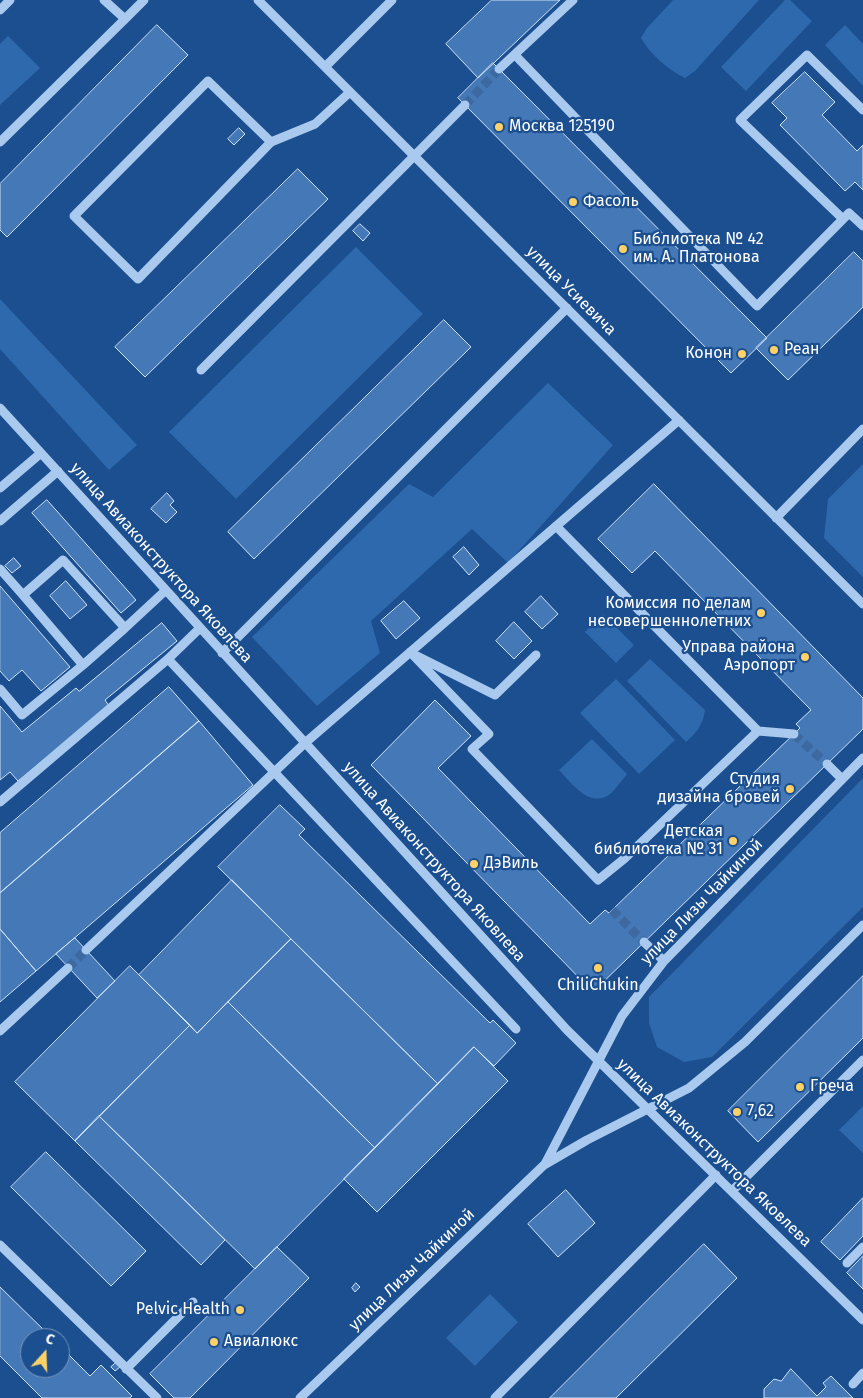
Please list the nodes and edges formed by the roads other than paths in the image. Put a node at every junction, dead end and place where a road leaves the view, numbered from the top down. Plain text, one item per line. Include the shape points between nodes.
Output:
1 (10, 0) edge
2 (104, 0) edge
3 (144, 0) edge
4 (258, 0) edge
5 (392, 0) edge
6 (573, 0) edge
7 (0, 10) edge
8 (125, 19) junction
9 (514, 55) junction
10 (326, 67) junction
11 (499, 70) tunnel mouth
12 (350, 92) junction
13 (465, 105) tunnel mouth
14 (863, 110) edge
15 (0, 142) edge
16 (272, 142) junction
17 (413, 155) junction
18 (843, 219) junction
19 (863, 226) edge
20 (567, 308) junction
21 (202, 370) dead end
22 (0, 408) edge
23 (679, 420) junction
24 (863, 429) edge
25 (41, 453) junction
26 (58, 471) junction
27 (0, 488) edge
28 (776, 518) junction
29 (0, 521) edge
30 (556, 526) junction
31 (0, 569) edge
32 (166, 590) junction
33 (23, 595) junction
34 (863, 604) edge
35 (125, 628) junction
36 (200, 628) junction
37 (410, 652) junction
38 (222, 653) junction
39 (536, 656) dead end
40 (168, 660) junction
41 (83, 665) junction
42 (0, 690) edge
43 (758, 731) junction
44 (794, 734) tunnel mouth
45 (305, 743) junction
46 (863, 758) edge
47 (826, 764) tunnel mouth
48 (274, 772) junction
49 (842, 779) junction
50 (0, 802) edge
51 (863, 925) edge
52 (644, 942) tunnel mouth
53 (86, 950) tunnel mouth
54 (664, 961) junction
55 (68, 968) tunnel mouth
56 (516, 1029) dead end
57 (0, 1031) edge
58 (863, 1060) edge
59 (597, 1061) junction
60 (647, 1109) junction
61 (544, 1165) junction
62 (716, 1175) junction
63 (732, 1191) junction
64 (0, 1245) edge
65 (863, 1247) edge
66 (847, 1263) dead end
67 (193, 1302) dead end
68 (863, 1320) edge
69 (126, 1369) junction
70 (863, 1373) edge
71 (853, 1384) dead end
72 (305, 1396) edge
73 (156, 1398) edge
74 (496, 1398) edge

1 - 7 street
2 - 8 street
3 - 8 street
4 - 10 street, улица Усиевича
5 - 10 street
6 - 9 street
8 - 15 street
9 - 11 street
9 - 18 street via 757,306
10 - 12 street, улица Усиевича
12 - 16 street via 315,124
12 - 17 street, улица Усиевича
13 - 17 street
14 - 18 street via 807,55 740,120
16 - 16 street via 138,279 74,216 208,81
17 - 20 street, улица Усиевича
17 - 21 street
18 - 19 street via 849,213
20 - 23 street, улица Усиевича
20 - 38 street
22 - 25 street, улица Авиаконструктора Яковлева
23 - 28 street, улица Усиевича
23 - 30 street
24 - 28 street
25 - 26 street, улица Авиаконструктора Яковлева
25 - 27 street
26 - 29 street
26 - 32 street, улица Авиаконструктора Яковлева
28 - 34 street, улица Усиевича
30 - 37 street
30 - 43 street
31 - 33 street
32 - 35 street
32 - 36 street, улица Авиаконструктора Яковлева
33 - 35 street via 64,560
33 - 41 street
35 - 41 street
36 - 38 street, улица Авиаконструктора Яковлева
36 - 40 street
37 - 39 street via 495,695
37 - 43 street via 489,734 472,749 598,880
37 - 45 street
38 - 45 street, улица Авиаконструктора Яковлева
40 - 48 street
40 - 50 street
41 - 42 street via 22,715
43 - 44 street
45 - 48 street
45 - 59 street, улица Авиаконструктора Яковлева
46 - 49 street, улица Лизы Чайкиной
47 - 49 street
48 - 53 street
48 - 56 street
49 - 54 street, улица Лизы Чайкиной
51 - 60 street, улица Лизы Чайкиной via 745,1042 689,1088
52 - 54 street
54 - 59 street, улица Лизы Чайкиной via 622,1016
55 - 57 street
58 - 63 street
59 - 60 street, улица Авиаконструктора Яковлева
59 - 61 street, улица Лизы Чайкиной
60 - 61 street, улица Лизы Чайкиной
60 - 62 street, улица Авиаконструктора Яковлева
61 - 72 street, улица Лизы Чайкиной
62 - 63 street, улица Авиаконструктора Яковлева
62 - 74 street
63 - 68 street, улица Авиаконструктора Яковлева
64 - 69 street
65 - 66 street
67 - 69 street
69 - 73 street
70 - 71 street

